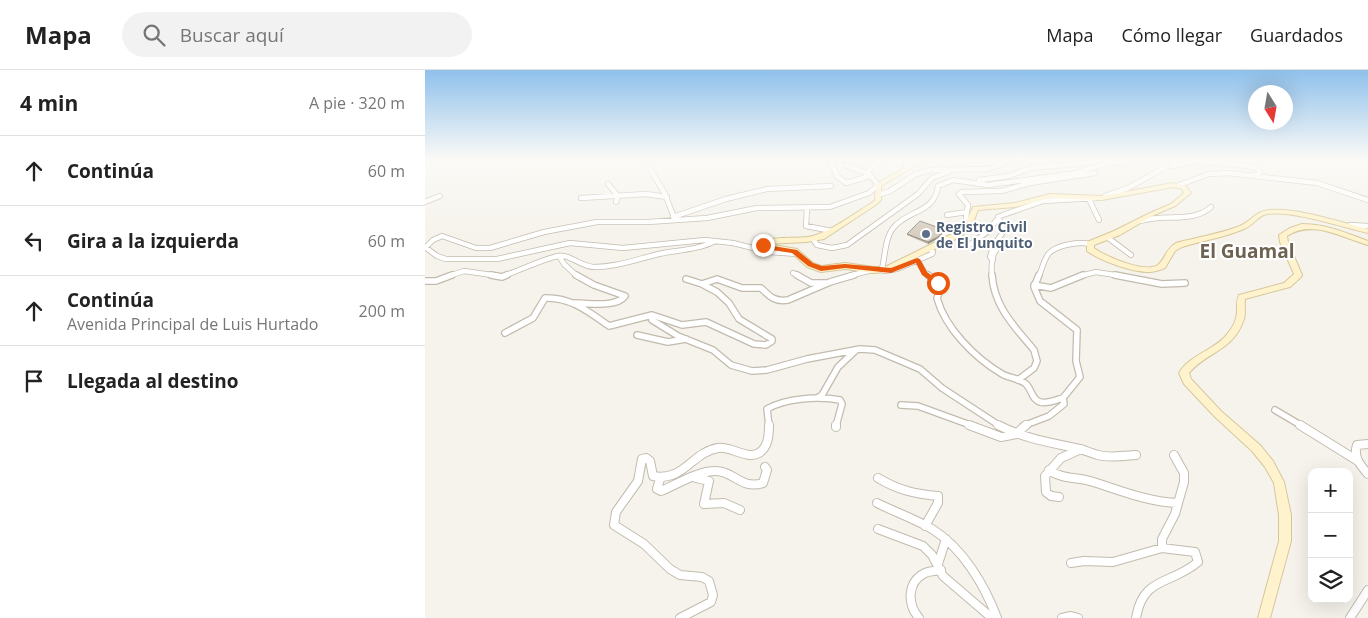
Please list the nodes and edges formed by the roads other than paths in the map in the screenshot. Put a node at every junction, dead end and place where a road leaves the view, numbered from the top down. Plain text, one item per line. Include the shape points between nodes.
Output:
1 (608, 184) dead end
2 (659, 185) edge
3 (878, 185) joint
4 (900, 185) edge
5 (927, 185) edge
6 (941, 185) edge
7 (1024, 185) edge
8 (1134, 185) edge
9 (1179, 185) joint
10 (1322, 185) edge
11 (831, 186) dead end
12 (878, 195) junction
13 (440, 196) dead end
14 (618, 196) junction
15 (581, 198) dead end
16 (667, 198) junction
17 (1100, 198) junction
18 (1089, 200) junction
19 (1368, 200) edge
20 (425, 202) edge
21 (616, 202) dead end
22 (1211, 207) dead end
23 (807, 208) junction
24 (967, 212) junction
25 (947, 215) dead end
26 (675, 218) junction
27 (998, 218) junction
28 (1099, 220) dead end
29 (1141, 220) junction
30 (1341, 224) junction
31 (1368, 226) edge
32 (964, 230) junction
33 (832, 231) junction
34 (1368, 231) edge
35 (1107, 237) junction
36 (813, 239) junction
37 (1016, 240) dead end
38 (715, 241) junction
39 (1368, 243) edge
40 (1089, 244) junction
41 (968, 246) dead end
42 (425, 248) edge
43 (930, 249) junction
44 (797, 254) junction
45 (559, 256) junction
46 (1131, 256) dead end
47 (917, 260) junction
48 (993, 260) junction
49 (878, 269) junction
50 (793, 273) dead end
51 (686, 279) dead end
52 (425, 281) edge
53 (830, 282) junction
54 (1185, 283) dead end
55 (702, 284) junction
56 (1035, 285) junction
57 (574, 303) junction
58 (652, 315) junction
59 (505, 333) dead end
60 (637, 335) dead end
61 (686, 339) junction
62 (855, 350) junction
63 (1018, 380) junction
64 (1063, 398) junction
65 (816, 399) junction
66 (901, 406) dead end
67 (1275, 410) dead end
68 (836, 427) dead end
69 (1016, 434) junction
70 (1368, 444) edge
71 (1081, 449) junction
72 (1136, 455) dead end
73 (1174, 455) dead end
74 (1358, 461) junction
75 (765, 467) dead end
76 (1049, 470) junction
77 (1368, 474) edge
78 (694, 478) junction
79 (878, 478) dead end
80 (660, 479) junction
81 (1059, 496) dead end
82 (877, 502) dead end
83 (1178, 502) junction
84 (740, 510) dead end
85 (925, 526) junction
86 (878, 530) dead end
87 (946, 539) junction
88 (1162, 548) junction
89 (1071, 563) dead end
90 (939, 567) junction
91 (1368, 590) edge
92 (680, 618) edge
93 (919, 618) edge
94 (992, 618) edge
95 (997, 618) edge
96 (1063, 618) edge
97 (1078, 618) edge
98 (1136, 618) edge
99 (1264, 618) edge
100 (1350, 618) edge

1 - 14 street
2 - 16 street
3 - 12 street
3 - 23 street via 869,193 845,203
4 - 12 street
5 - 36 street via 919,194 847,245 829,249 817,245
6 - 49 street via 933,202 895,225
7 - 24 street via 1002,191 961,192 961,198 968,205
8 - 17 street
9 - 17 street
9 - 29 street via 1187,189 1186,196
10 - 19 street
11 - 26 street via 767,189 726,199
12 - 33 street via 871,206
13 - 20 street
14 - 15 street
14 - 16 street via 652,194
14 - 21 street
16 - 26 street
17 - 18 street
17 - 32 street via 1050,196 1015,205 979,206 972,211
18 - 27 street via 1043,201
18 - 28 street
22 - 29 street via 1203,215 1167,215
23 - 26 street via 757,208 707,218
23 - 33 street via 805,226
24 - 25 street
24 - 32 street
26 - 42 street via 585,223 490,248 476,248 442,236
27 - 41 street via 987,232
27 - 48 street via 1004,231 991,250
29 - 35 street
30 - 31 street
30 - 34 street
30 - 40 street via 1288,212 1260,214 1249,225 1179,245 1172,249 1162,266 1150,270 1099,255
32 - 43 street
33 - 36 street
35 - 40 street
35 - 46 street
36 - 44 street via 764,243 765,246
37 - 48 street via 999,246
38 - 42 street via 623,248 562,244 497,259 446,259
38 - 44 street
38 - 45 street via 614,266 592,267
39 - 99 street via 1311,227 1287,231 1283,242 1298,275 1287,285 1242,297 1239,303 1241,312 1230,336 1218,350 1190,365 1184,373 1187,381 1218,414 1256,448 1279,482 1285,515 1285,541
40 - 56 street via 1079,242 1054,248
43 - 47 street via 932,254
43 - 49 street via 894,266
44 - 49 street via 821,269 845,266
45 - 52 street via 503,277 464,271 436,282
45 - 57 street via 571,274 625,296 611,302
47 - 49 street via 897,269
47 - 63 street via 925,273 942,286 938,304 949,323 999,372
48 - 63 street via 992,281 1002,310 1038,358 1029,373
49 - 53 street
50 - 53 street via 811,283
51 - 55 street
53 - 55 street via 796,298 781,301 771,298 761,288 742,288 717,279
54 - 56 street via 1149,284 1096,272 1053,289
55 - 58 street via 723,297 739,319 772,339 770,344 754,344 706,322 682,324
56 - 64 street via 1040,301 1077,330 1079,377
57 - 58 street via 609,326
57 - 59 street via 545,298 533,318
58 - 61 street via 652,320
60 - 61 street via 671,343
61 - 62 street via 713,350 731,365 752,371
62 - 65 street via 838,367
62 - 69 street via 875,350 920,369 979,414
63 - 64 street via 1029,387 1037,401 1043,403
64 - 69 street via 1064,404 1049,416 1022,427
65 - 68 street via 840,400 842,404
65 - 80 street via 769,407 769,438 757,454 750,456 728,447 716,448 673,476
66 - 69 street via 917,406 1001,437
67 - 74 street
69 - 71 street
70 - 74 street via 1357,445 1354,450
71 - 72 street via 1099,456
71 - 76 street via 1061,458
73 - 83 street via 1185,478
74 - 77 street
75 - 78 street via 763,484 756,486 743,484 719,470
76 - 81 street via 1045,476 1046,492
76 - 83 street via 1055,475 1078,478 1137,498
78 - 80 street via 661,491 657,489
78 - 84 street via 709,481 704,504 725,504
79 - 85 street via 910,493 938,496 938,503
80 - 92 street via 653,476 650,461 643,458 638,481 616,512 614,525 644,544 680,575 709,581 713,595 711,602
82 - 85 street
83 - 88 street via 1177,513 1162,537
85 - 87 street
86 - 90 street via 923,546
87 - 90 street
87 - 95 street via 963,558 990,600
88 - 89 street via 1113,562
88 - 98 street via 1195,552 1199,562 1146,592 1140,598
90 - 93 street via 924,574 913,585 909,599 913,612
90 - 94 street via 943,576
91 - 100 street
96 - 97 street

